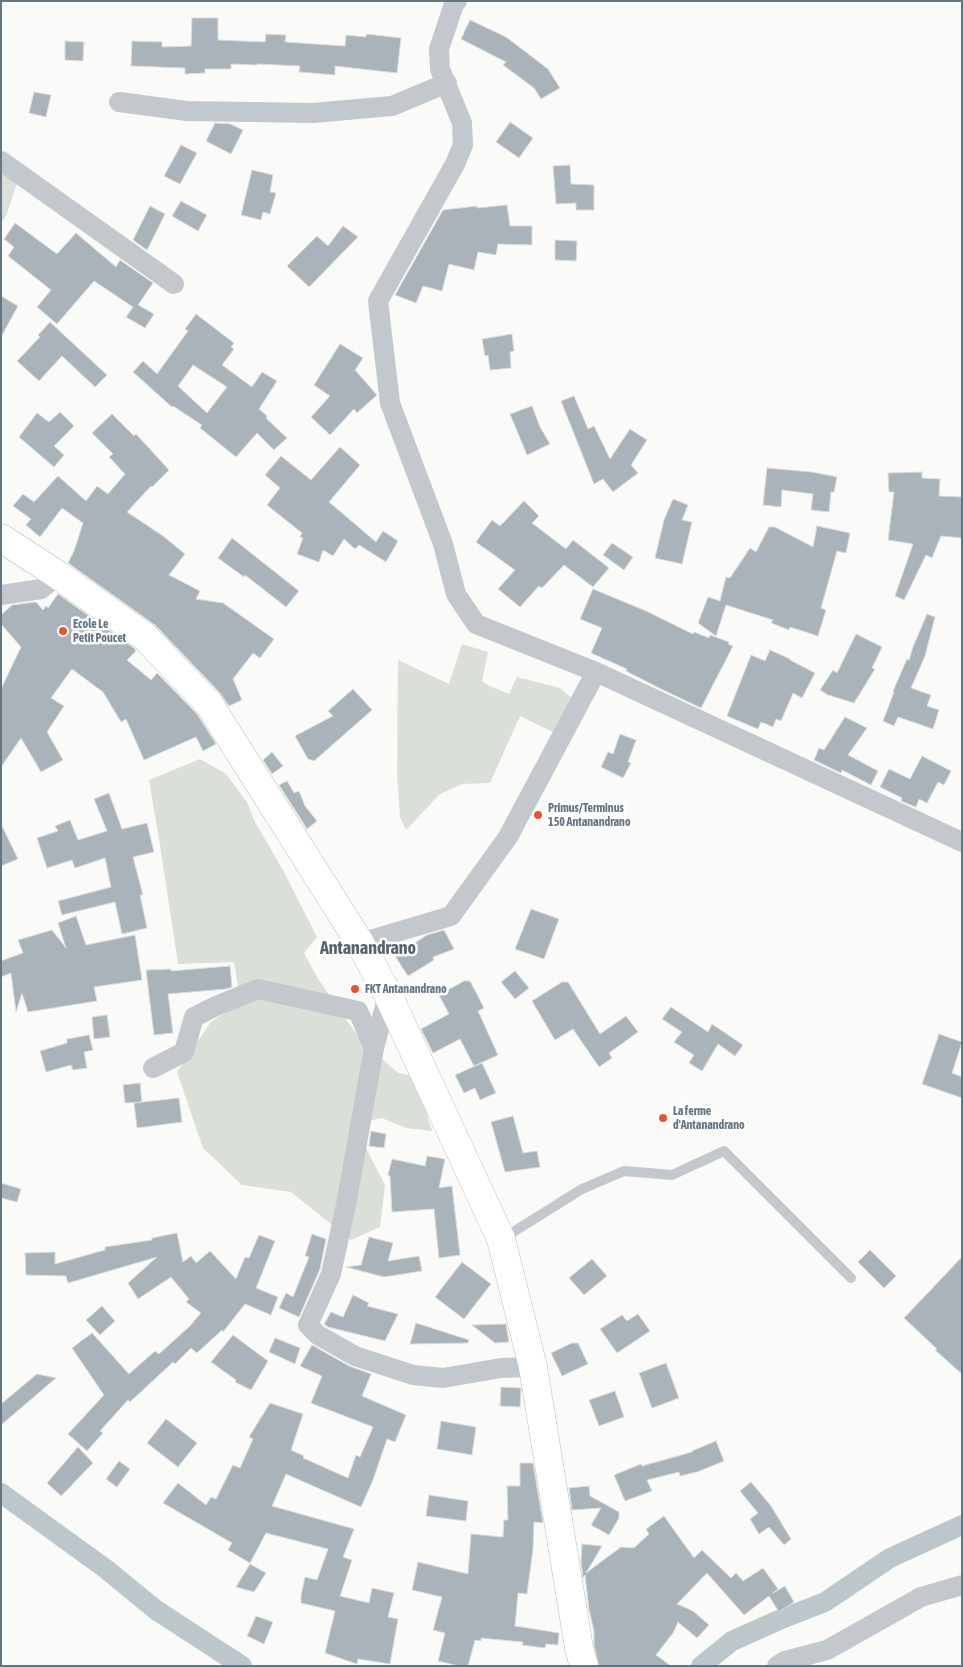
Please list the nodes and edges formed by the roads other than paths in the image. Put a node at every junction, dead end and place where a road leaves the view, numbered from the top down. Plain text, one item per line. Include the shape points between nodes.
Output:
1 (457, 1) edge
2 (447, 83) junction
3 (119, 102) dead end
4 (1, 161) edge
5 (174, 284) dead end
6 (1, 538) edge
7 (58, 575) junction
8 (1, 595) edge
9 (596, 672) junction
10 (962, 842) edge
11 (360, 943) junction
12 (388, 995) junction
13 (374, 1048) junction
14 (153, 1068) dead end
15 (501, 1239) junction
16 (851, 1278) dead end
17 (533, 1367) junction
18 (962, 1585) edge
19 (584, 1666) edge
20 (777, 1666) edge

1 - 2 street via 439,49 440,69
2 - 3 street via 392,106 313,113 188,112
2 - 9 street via 462,123 463,145 378,301 390,403 443,544 456,594 476,624
4 - 5 street
6 - 7 street
7 - 8 street via 41,588
7 - 11 street via 144,636 209,704
9 - 10 street
9 - 11 street via 508,837 451,916
11 - 12 street
12 - 13 street
12 - 15 street
13 - 14 street via 358,1011 258,989 194,1017 184,1052
13 - 17 street via 331,1274 308,1325 318,1335 355,1356 413,1375 443,1378 501,1368
15 - 16 lane via 582,1189 624,1171 672,1175 724,1151
15 - 17 street
17 - 19 street
18 - 20 street via 920,1597 827,1650

